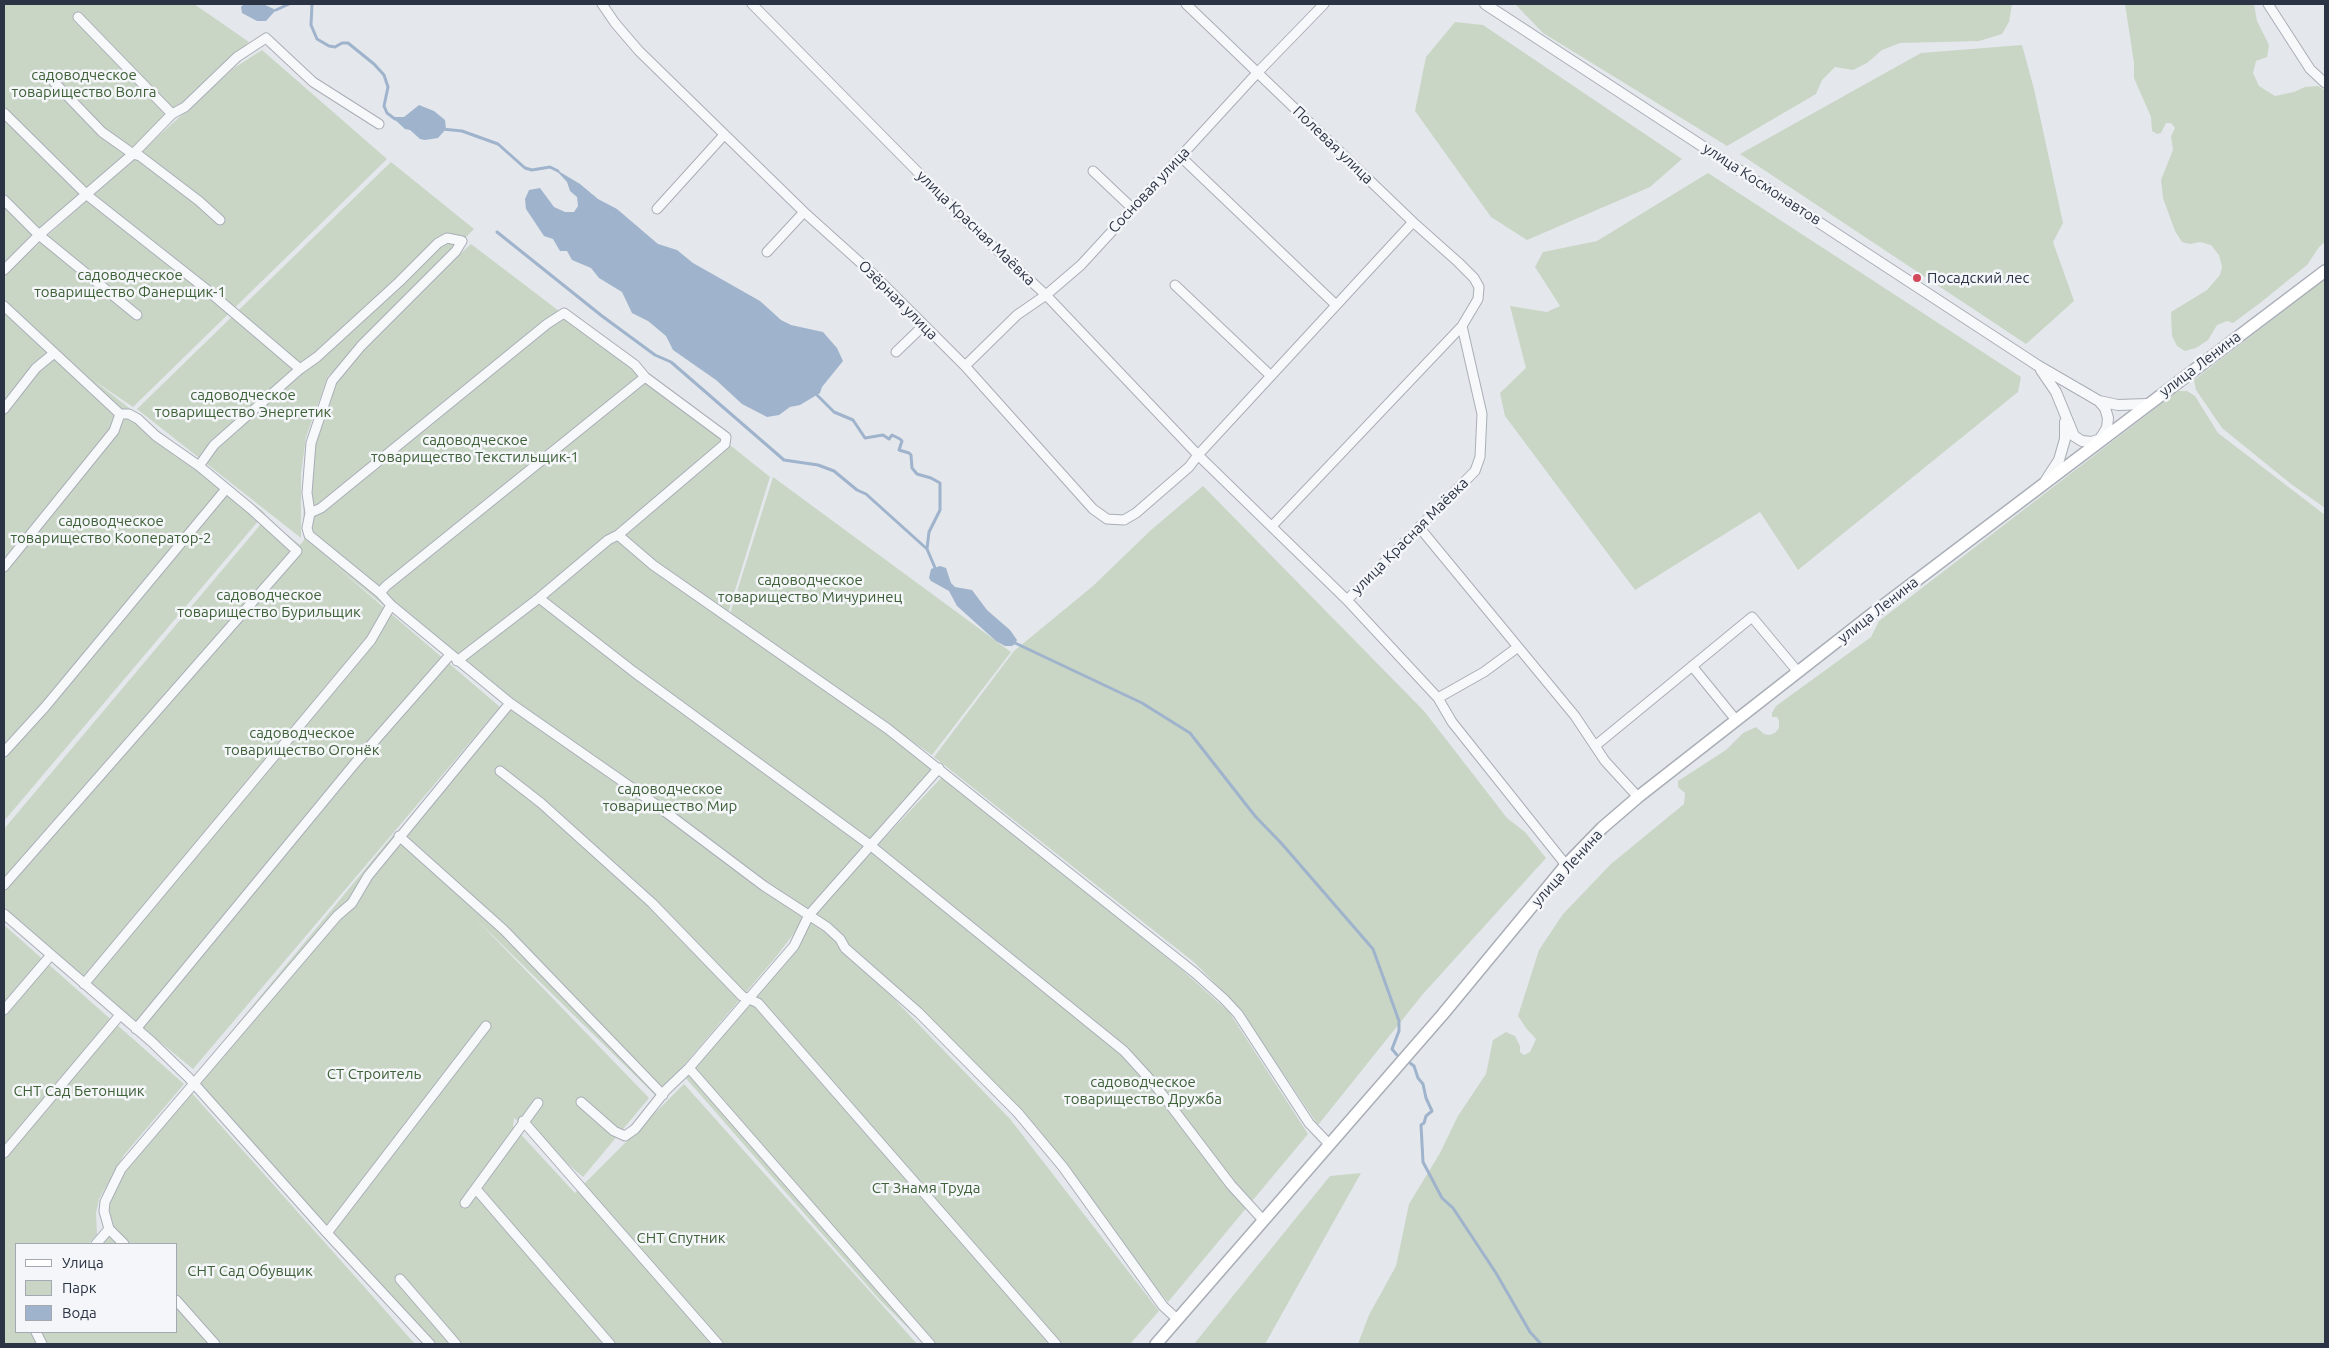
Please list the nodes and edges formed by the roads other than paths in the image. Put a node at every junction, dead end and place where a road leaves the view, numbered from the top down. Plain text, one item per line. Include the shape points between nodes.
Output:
1 (602, 4) edge
2 (752, 4) edge
3 (1186, 4) edge
4 (1324, 4) edge
5 (1486, 4) edge
6 (2268, 4) edge
7 (78, 17) dead end
8 (1258, 72) junction
9 (53, 81) dead end
10 (2325, 83) edge
11 (4, 113) edge
12 (172, 114) junction
13 (379, 124) dead end
14 (724, 135) junction
15 (132, 154) junction
16 (1180, 156) junction
17 (1093, 171) dead end
18 (87, 195) junction
19 (4, 200) edge
20 (1132, 208) junction
21 (657, 209) dead end
22 (804, 212) junction
23 (220, 220) dead end
24 (1412, 222) junction
25 (39, 235) junction
26 (767, 252) dead end
27 (4, 270) edge
28 (2325, 271) edge
29 (1175, 285) dead end
30 (1046, 295) junction
31 (1336, 305) junction
32 (4, 306) edge
33 (137, 315) dead end
34 (924, 325) junction
35 (1462, 326) junction
36 (896, 352) dead end
37 (53, 354) junction
38 (965, 366) junction
39 (2037, 366) junction
40 (300, 369) junction
41 (1271, 376) junction
42 (645, 377) junction
43 (2099, 401) junction
44 (2146, 404) junction
45 (4, 409) edge
46 (2064, 412) junction
47 (120, 414) junction
48 (2100, 439) junction
49 (1198, 455) junction
50 (198, 466) junction
51 (2044, 482) junction
52 (226, 489) junction
53 (310, 512) junction
54 (1273, 526) junction
55 (1419, 527) junction
56 (618, 536) junction
57 (4, 568) edge
58 (380, 593) junction
59 (539, 598) junction
60 (1347, 600) junction
61 (390, 605) junction
62 (1518, 647) junction
63 (454, 658) junction
64 (1692, 666) junction
65 (1798, 672) junction
66 (1438, 698) junction
67 (510, 703) junction
68 (1736, 720) junction
69 (1596, 746) junction
70 (4, 752) edge
71 (939, 768) junction
72 (500, 771) dead end
73 (1638, 797) junction
74 (399, 836) junction
75 (870, 845) junction
76 (1566, 864) junction
77 (4, 885) edge
78 (4, 914) edge
79 (809, 915) junction
80 (51, 955) junction
81 (84, 984) junction
82 (749, 999) junction
83 (4, 1010) edge
84 (120, 1014) junction
85 (486, 1026) dead end
86 (136, 1029) junction
87 (689, 1068) junction
88 (194, 1083) junction
89 (663, 1095) junction
90 (581, 1102) dead end
91 (538, 1103) dead end
92 (523, 1121) junction
93 (1328, 1144) junction
94 (4, 1153) edge
95 (476, 1189) junction
96 (465, 1203) dead end
97 (1263, 1220) junction
98 (108, 1229) junction
99 (327, 1234) junction
100 (97, 1243) edge
101 (123, 1243) edge
102 (400, 1279) dead end
103 (178, 1302) edge
104 (1177, 1319) junction
105 (215, 1344) edge
106 (430, 1344) edge
107 (456, 1344) edge
108 (610, 1344) edge
109 (718, 1344) edge
110 (930, 1344) edge
111 (1056, 1344) edge
112 (1156, 1344) edge

1 - 14 street, Озёрная улица via 639,51
2 - 30 street, улица Красная Маёвка via 971,226
3 - 8 street, Полевая улица
4 - 8 street, Сосновая улица
5 - 39 street, улица Космонавтов
6 - 10 street via 2310,69
7 - 12 street
8 - 16 street, Сосновая улица
8 - 24 street, Полевая улица
9 - 15 street via 102,132
11 - 18 street
12 - 13 street via 185,107 237,57 266,38 313,82
12 - 15 street
14 - 21 street
14 - 22 street, Озёрная улица
15 - 18 street
15 - 23 street via 147,162
16 - 20 street, Сосновая улица
16 - 31 street
17 - 20 street
18 - 25 street
18 - 40 street
19 - 25 street
20 - 30 street, Сосновая улица via 1081,265
22 - 26 street
22 - 34 street, Озёрная улица
24 - 31 street
24 - 35 street, Полевая улица via 1458,262 1479,287 1478,299
25 - 27 street
25 - 33 street
28 - 44 main road, улица Ленина
29 - 41 street
30 - 38 street, Сосновая улица via 1017,315
30 - 49 street, улица Красная Маёвка
31 - 41 street
32 - 37 street
34 - 36 street
34 - 38 street, Озёрная улица
35 - 54 street
35 - 55 street, улица Красная Маёвка via 1482,414 1480,457 1475,470
37 - 45 street via 36,368
37 - 47 street
38 - 49 street, Озёрная улица via 1093,509 1107,519 1124,520 1136,513 1189,467
39 - 43 street, улица Космонавтов
39 - 46 street via 2056,392
40 - 50 street via 214,445
40 - 53 street via 317,357 438,242 447,238 462,241 456,251 361,346 332,381 311,443 307,493
41 - 49 street
42 - 53 street via 636,365 564,313 321,508
42 - 56 street via 727,440
42 - 58 street
43 - 44 street via 2118,405
43 - 48 street via 2108,418 2107,428
44 - 48 main road, улица Ленина
46 - 48 street via 2074,436 2082,441
46 - 51 street via 2065,439 2059,460
47 - 50 street via 129,414 138,420
47 - 57 street via 114,431
48 - 51 main road, улица Ленина
49 - 54 street, улица Красная Маёвка
50 - 52 street
51 - 65 main road, улица Ленина
52 - 70 street
52 - 77 street via 297,551
53 - 58 street via 306,528 310,534
54 - 60 street, улица Красная Маёвка
55 - 60 street, улица Красная Маёвка
55 - 62 street
56 - 59 street via 591,553
56 - 71 street
58 - 61 street
59 - 63 street
59 - 75 street
60 - 66 street, улица Красная Маёвка
61 - 63 street
61 - 81 street via 371,640
62 - 66 street via 1484,672
62 - 69 street
63 - 67 street
63 - 86 street via 356,762
64 - 65 street via 1752,617
64 - 68 street
64 - 69 street
65 - 68 main road, улица Ленина
66 - 76 street, улица Красная Маёвка via 1452,722
67 - 74 street
67 - 79 street
68 - 73 main road, улица Ленина
69 - 73 street
71 - 75 street
71 - 93 street via 1196,973 1224,999 1238,1014 1309,1124
72 - 82 street via 541,803 652,903 742,996
73 - 76 main road, улица Ленина
74 - 88 street via 368,876 352,904 338,916
74 - 89 street via 504,930
75 - 79 street
75 - 97 street via 1124,1051
76 - 93 main road, улица Ленина
78 - 80 street
79 - 82 street via 794,946
79 - 104 street via 827,927 845,948 919,1013 1018,1113 1063,1168 1163,1306
80 - 81 street
80 - 83 street
81 - 84 street
82 - 87 street
82 - 111 street via 758,1003 828,1081
84 - 86 street
84 - 94 street
85 - 99 street
86 - 88 street
87 - 89 street
87 - 110 street
88 - 98 street via 121,1169 105,1202
88 - 99 street
89 - 90 street via 635,1129 625,1136 614,1131
91 - 92 street
92 - 95 street
92 - 109 street
93 - 97 main road, улица Ленина
95 - 96 street
95 - 108 street
97 - 104 main road, улица Ленина
98 - 100 street
98 - 101 street
99 - 106 street
102 - 107 street
103 - 105 street
104 - 112 main road, улица Ленина

